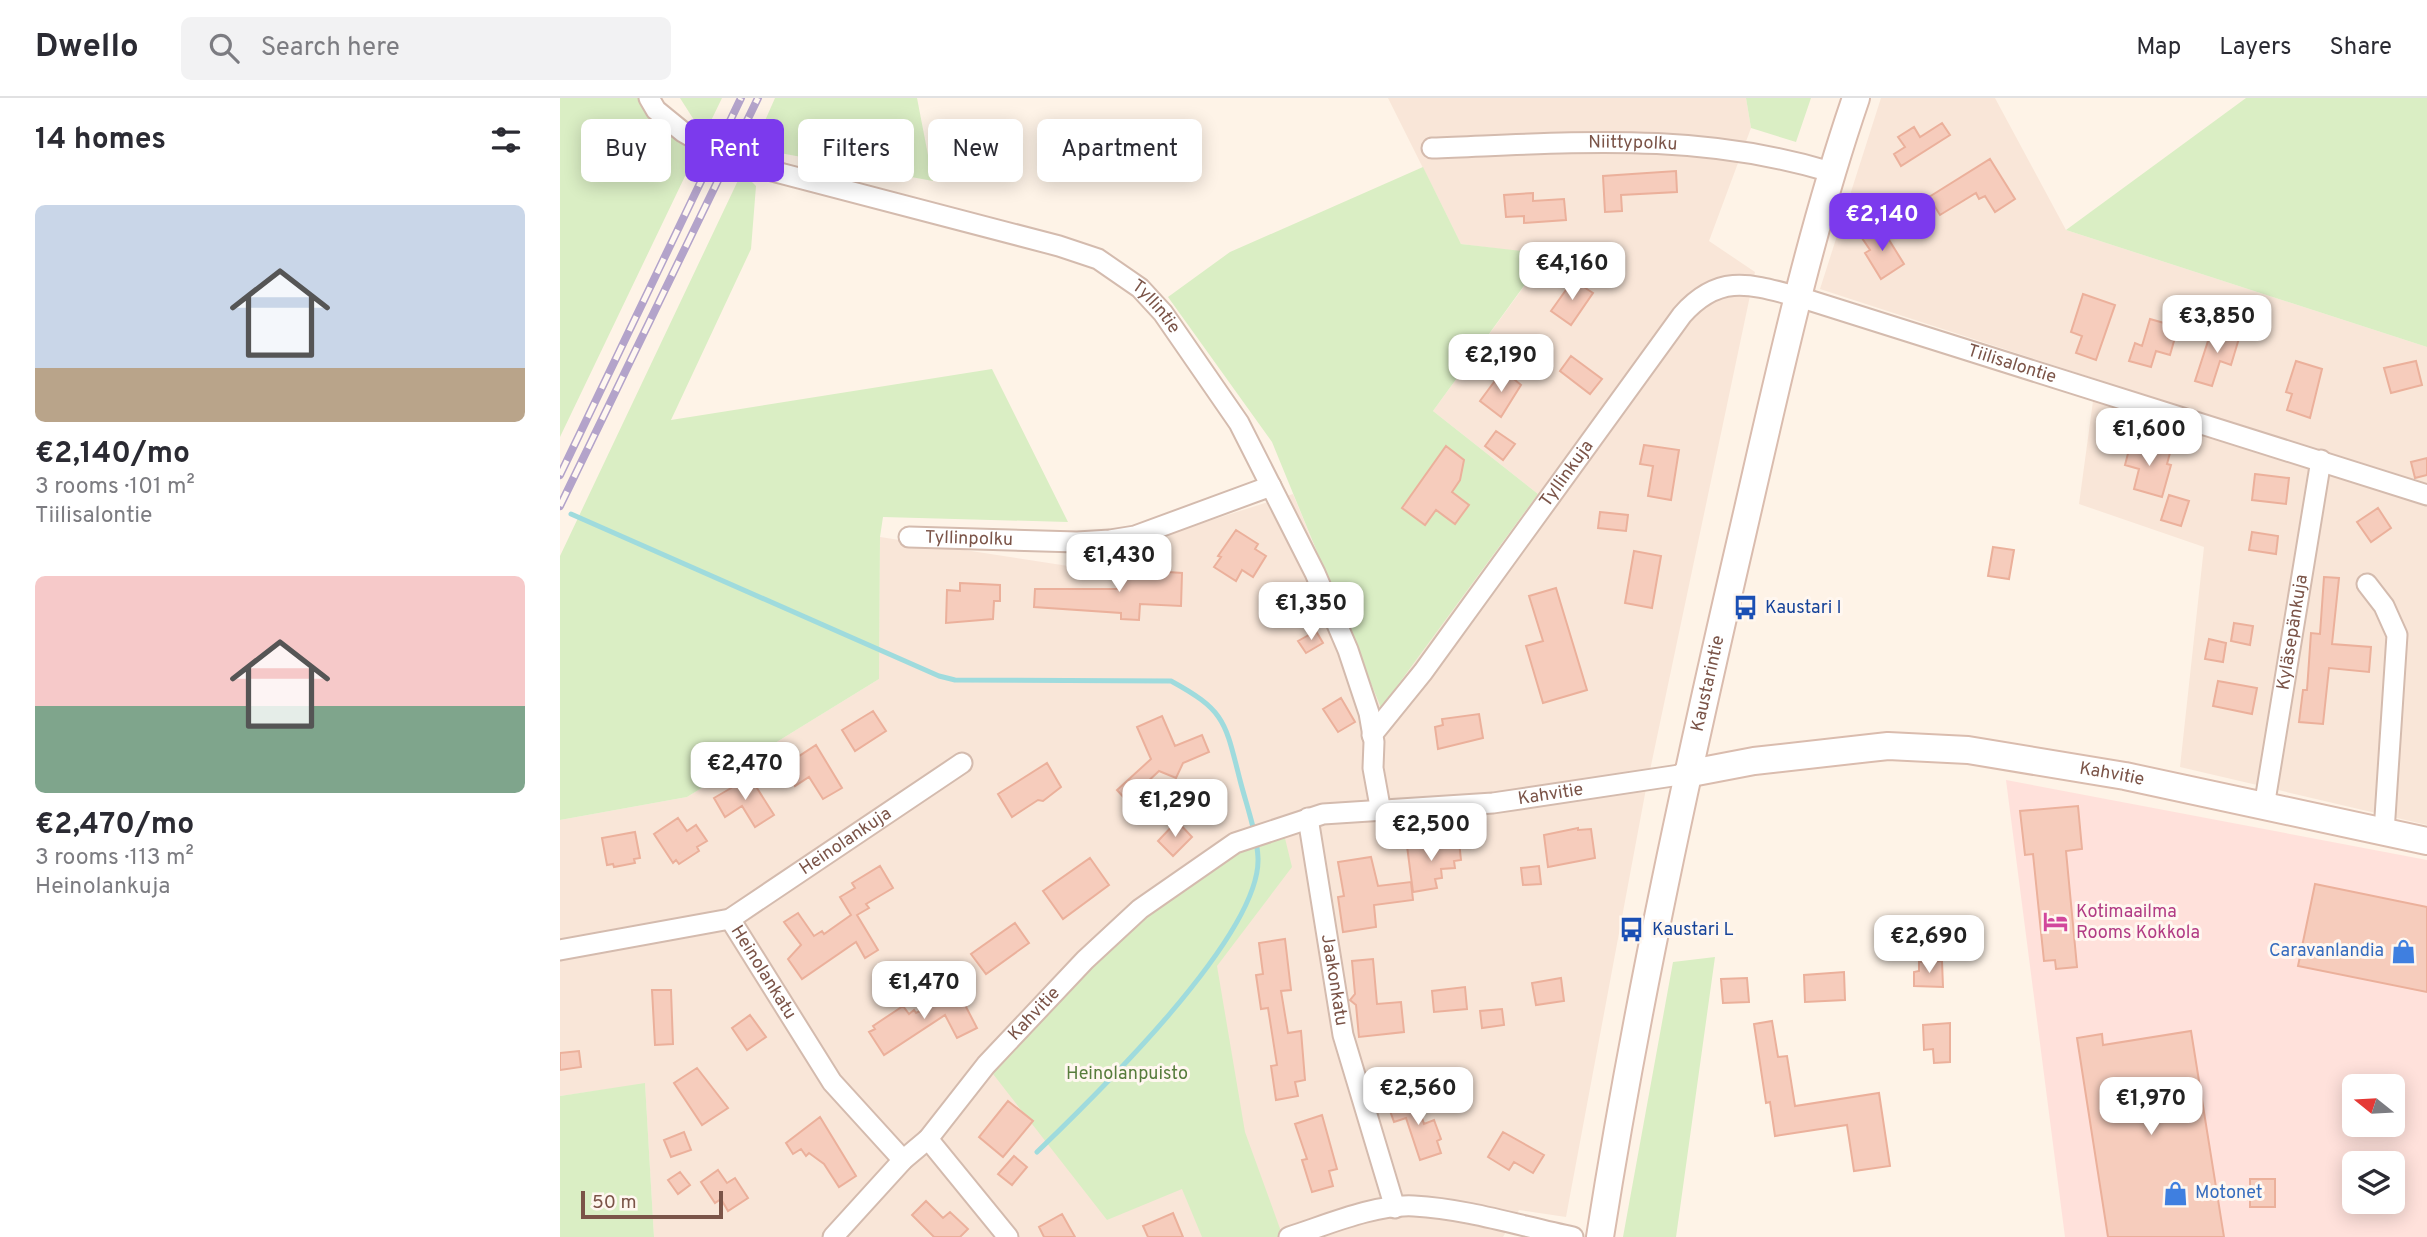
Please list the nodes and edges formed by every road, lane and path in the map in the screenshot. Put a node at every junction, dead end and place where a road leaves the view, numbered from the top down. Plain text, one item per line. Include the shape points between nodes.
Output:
1 (649, 98) edge
2 (1856, 98) edge
3 (1432, 148) dead end
4 (1830, 172) junction
5 (1799, 297) junction
6 (2321, 460) junction
7 (1271, 486) junction
8 (2427, 495) edge
9 (909, 537) dead end
10 (2367, 584) dead end
11 (1372, 735) junction
12 (962, 763) dead end
13 (1686, 774) junction
14 (2264, 807) junction
15 (1381, 812) junction
16 (1308, 818) junction
17 (2384, 832) junction
18 (2427, 841) edge
19 (730, 919) junction
20 (560, 950) edge
21 (929, 1139) junction
22 (903, 1160) junction
23 (1395, 1208) junction
24 (833, 1237) edge
25 (1008, 1237) edge
26 (1289, 1237) edge
27 (1573, 1237) edge
28 (1600, 1237) edge

1 - 7 street, Tyllintie via 656,110 683,132 734,161 1098,259 1132,281 1163,313 1239,423
2 - 4 street, Kaustarintie
3 - 4 street, Niittypolku via 1676,143 1750,152
4 - 5 street, Kaustarintie
5 - 6 street, Tiilisalontie
5 - 11 street, Tyllinkuja via 1729,284 1699,296
5 - 13 street, Kaustarintie
6 - 8 street, Tiilisalontie
6 - 14 street, Kyläsepänkuja
7 - 9 street, Tyllinpolku via 1135,536 1110,540
7 - 11 street, Tyllintie via 1348,650
10 - 17 street via 2392,619 2398,644
11 - 15 street, Tyllintie
12 - 19 street, Heinolankuja
13 - 14 street, Kahvitie via 1888,746 1981,752 2125,776
13 - 15 street, Kahvitie via 1493,803
13 - 28 street, Kaustarintie
14 - 17 street, Kahvitie
15 - 16 street, Kahvitie
16 - 21 street, Kahvitie via 1235,843 1140,909 986,1065
16 - 23 street, Jaakonkatu via 1343,1035
17 - 18 street, Kahvitie
19 - 20 street, Heinolankatu
19 - 22 street, Heinolankatu via 832,1082
21 - 22 street, Kahvitie
21 - 25 street
22 - 24 street, Kahvitie
23 - 26 street
23 - 27 street via 1471,1214

